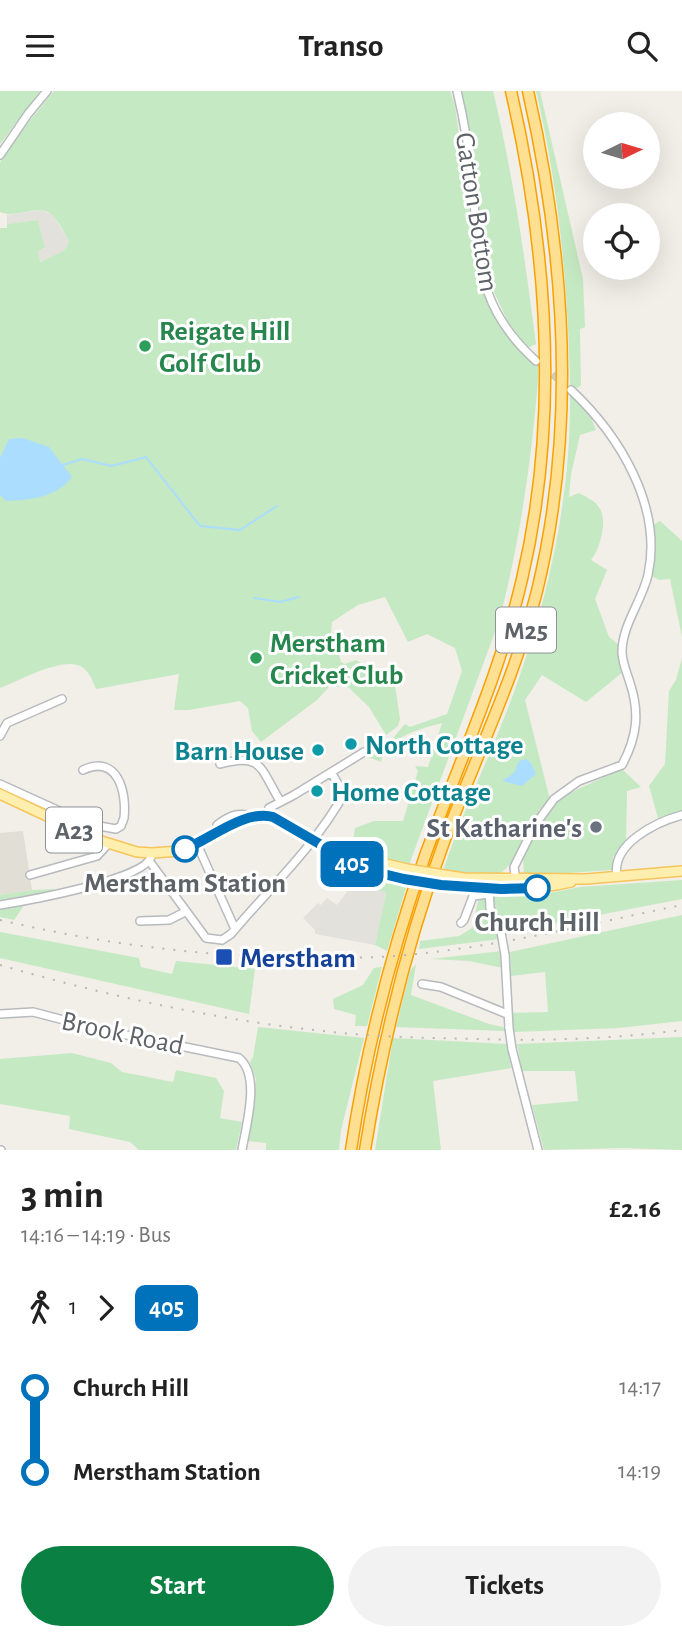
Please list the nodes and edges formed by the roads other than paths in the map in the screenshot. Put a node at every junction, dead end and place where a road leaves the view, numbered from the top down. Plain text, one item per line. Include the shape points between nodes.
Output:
1 (47, 91) edge
2 (457, 91) edge
3 (511, 91) edge
4 (528, 91) edge
5 (0, 155) edge
6 (536, 361) tunnel mouth
7 (571, 390) tunnel mouth
8 (62, 699) dead end
9 (0, 736) edge
10 (364, 752) dead end
11 (220, 764) dead end
12 (83, 770) dead end
13 (331, 772) junction
14 (0, 784) edge
15 (0, 794) edge
16 (280, 801) junction
17 (266, 815) junction
18 (682, 815) edge
19 (312, 840) junction
20 (108, 844) junction
21 (197, 844) junction
22 (519, 857) junction
23 (151, 858) junction
24 (514, 867) junction
25 (682, 871) edge
26 (405, 874) junction
27 (30, 875) dead end
28 (617, 876) junction
29 (517, 878) junction
30 (586, 879) junction
31 (492, 885) junction
32 (517, 888) junction
33 (0, 905) edge
34 (185, 912) junction
35 (140, 921) dead end
36 (461, 923) dead end
37 (235, 929) junction
38 (422, 984) dead end
39 (0, 1014) edge
40 (507, 1014) junction
41 (242, 1150) edge
42 (351, 1150) edge
43 (365, 1150) edge
44 (538, 1150) edge

1 - 5 street
2 - 6 street, Gatton Bottom via 483,281 499,319
3 - 42 highway, M25 via 534,214 544,318 545,423 537,502 504,644 426,853 397,946 369,1053
4 - 43 highway, M25 via 547,193 561,326 562,408 552,514 517,657 447,832 410,945
7 - 22 street via 621,448 648,528 647,577 622,650 637,725 621,765 579,781 555,798
8 - 9 street via 7,723
10 - 13 street
11 - 16 street via 240,758 257,763
12 - 14 street via 94,765 115,774 125,806 121,826 88,824
13 - 16 street
13 - 19 street via 344,794
15 - 20 main road, A23
16 - 17 street via 269,807
17 - 19 main road
17 - 21 main road, A23 via 252,816
18 - 28 street via 653,826 626,848 616,863
19 - 26 main road via 363,869
19 - 37 street
20 - 23 main road, A23
20 - 27 street via 97,856
21 - 23 main road, A23
21 - 37 street
22 - 24 street
22 - 29 street
23 - 33 street via 130,873 94,885
23 - 34 street
24 - 29 street
24 - 31 street
25 - 28 main road
26 - 31 main road, bridge via 444,875
26 - 31 main road, bridge via 441,885
28 - 30 main road
29 - 30 main road
29 - 31 main road
29 - 32 street
30 - 32 main road
31 - 32 main road
31 - 36 street via 473,896
31 - 40 street, bridge via 490,908 505,955
34 - 35 street via 169,920
34 - 37 street via 206,938 225,938
38 - 40 street
39 - 41 street, Brook Road via 33,1012 234,1055 245,1062 251,1074
40 - 44 street, bridge

